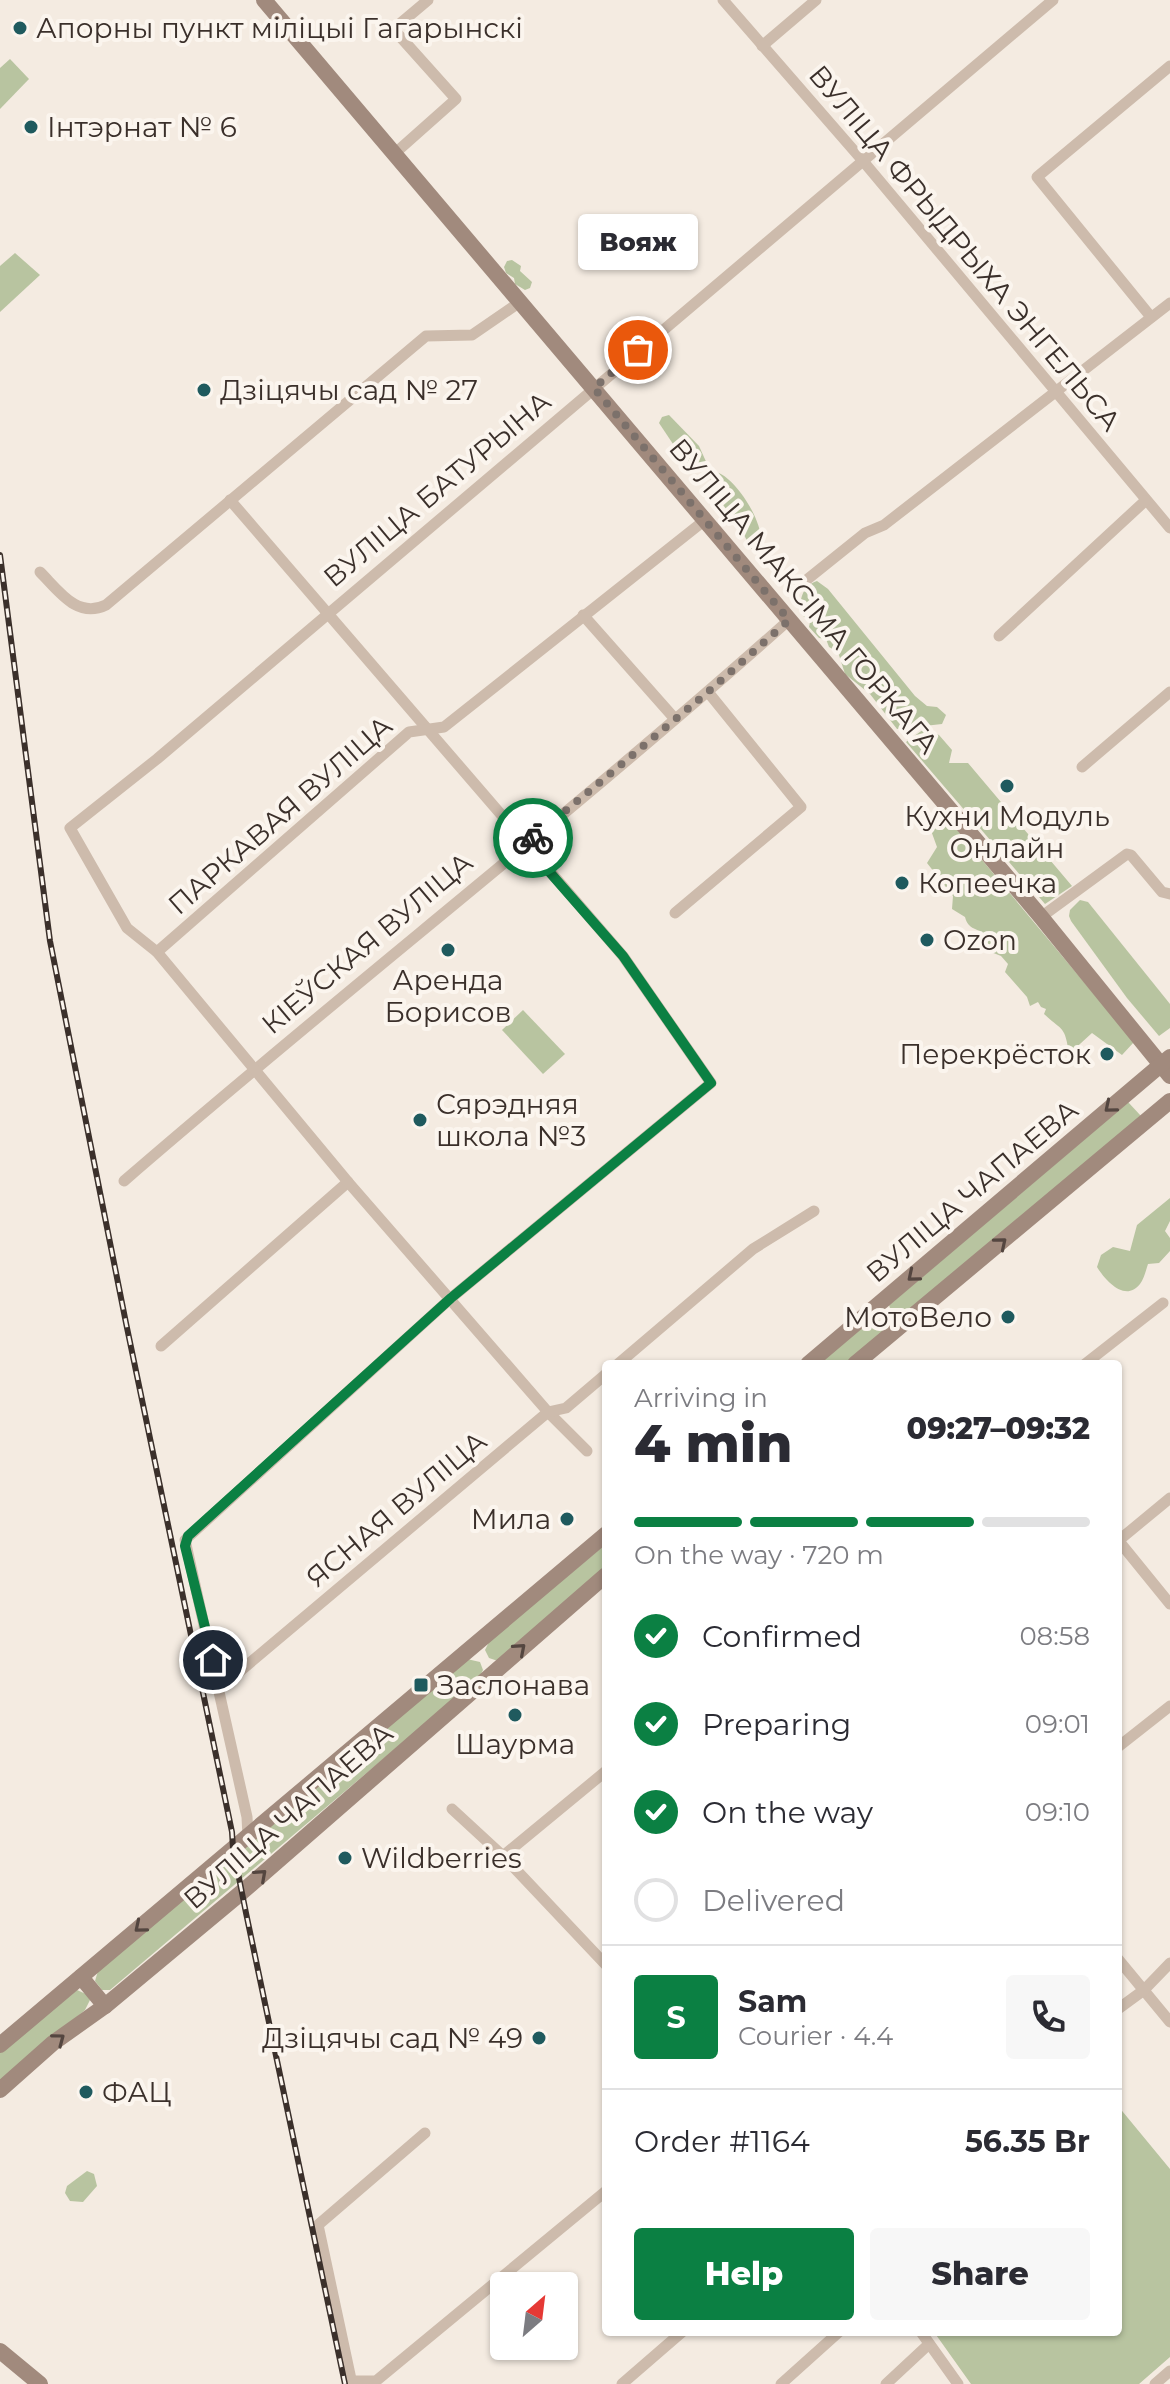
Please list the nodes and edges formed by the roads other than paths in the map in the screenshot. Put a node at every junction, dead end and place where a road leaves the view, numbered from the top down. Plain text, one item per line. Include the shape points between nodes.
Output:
1 (251, 0) edge
2 (264, 0) edge
3 (428, 0) edge
4 (723, 0) edge
5 (816, 0) edge
6 (1053, 0) edge
7 (762, 46) junction
8 (1170, 66) edge
9 (393, 155) junction
10 (863, 161) junction
11 (520, 302) junction
12 (1170, 303) edge
13 (1151, 317) junction
14 (594, 388) junction
15 (1057, 392) junction
16 (230, 500) junction
17 (1145, 501) junction
18 (705, 520) junction
19 (1170, 528) edge
20 (40, 572) dead end
21 (794, 590) dead end
22 (328, 613) junction
23 (583, 615) junction
24 (789, 620) junction
25 (999, 636) dead end
26 (708, 692) junction
27 (1170, 692) edge
28 (675, 719) junction
29 (427, 730) junction
30 (1082, 767) dead end
31 (525, 844) junction
32 (1170, 894) edge
33 (675, 913) dead end
34 (1041, 917) junction
35 (157, 952) junction
36 (1167, 1066) edge
37 (253, 1069) junction
38 (1170, 1101) edge
39 (124, 1181) dead end
40 (348, 1182) junction
41 (814, 1211) dead end
42 (451, 1298) junction
43 (1163, 1303) dead end
44 (876, 1306) junction
45 (895, 1330) junction
46 (161, 1346) dead end
47 (623, 1360) edge
48 (813, 1360) edge
49 (860, 1360) edge
50 (1090, 1360) edge
51 (602, 1377) edge
52 (548, 1412) junction
53 (587, 1451) dead end
54 (1170, 1498) edge
55 (602, 1537) edge
56 (1122, 1538) edge
57 (1122, 1546) edge
58 (602, 1578) edge
59 (1170, 1604) edge
60 (220, 1688) junction
61 (1170, 1706) edge
62 (1122, 1744) edge
63 (602, 1774) edge
64 (452, 1809) dead end
65 (248, 1837) junction
66 (503, 1856) junction
67 (602, 1961) edge
68 (1170, 1963) edge
69 (1122, 1964) edge
70 (81, 1977) junction
71 (1144, 1990) junction
72 (105, 2006) junction
73 (1122, 2006) edge
74 (1170, 2022) edge
75 (0, 2045) edge
76 (0, 2090) edge
77 (425, 2133) dead end
78 (602, 2194) edge
79 (677, 2336) edge
80 (835, 2336) edge
81 (924, 2336) edge
82 (929, 2344) junction
83 (0, 2351) edge
84 (1170, 2371) edge
85 (351, 2383) edge
86 (40, 2384) edge
87 (622, 2384) edge
88 (781, 2384) edge
89 (886, 2384) edge
90 (958, 2384) edge
91 (1155, 2384) edge

1 - 9 main road, ВУЛІЦА МАКСІМА ГОРКАГА via 345,109
2 - 9 main road, ВУЛІЦА МАКСІМА ГОРКАГА
3 - 9 street via 396,32 456,99
4 - 7 street, ВУЛІЦА ФРЫДРЫХА ЭНГЕЛЬСА
5 - 7 street
6 - 10 street, ВУЛІЦА БАТУРЫНА
7 - 10 street, ВУЛІЦА ФРЫДРЫХА ЭНГЕЛЬСА
8 - 13 street via 1037,177
9 - 11 main road, ВУЛІЦА МАКСІМА ГОРКАГА
10 - 14 street, ВУЛІЦА БАТУРЫНА
10 - 15 street, ВУЛІЦА ФРЫДРЫХА ЭНГЕЛЬСА
11 - 14 main road, ВУЛІЦА МАКСІМА ГОРКАГА
11 - 16 street via 472,335 426,336
12 - 13 street
13 - 15 street
14 - 18 main road, ВУЛІЦА МАКСІМА ГОРКАГА
14 - 22 street, ВУЛІЦА БАТУРЫНА
15 - 17 street, ВУЛІЦА ФРЫДРЫХА ЭНГЕЛЬСА
15 - 21 street
16 - 20 street via 97,609 75,607
16 - 22 street
17 - 19 street, ВУЛІЦА ФРЫДРЫХА ЭНГЕЛЬСА
17 - 25 street
18 - 23 street, ПАРКАВАЯ ВУЛІЦА
18 - 24 main road, ВУЛІЦА МАКСІМА ГОРКАГА
22 - 29 street
22 - 35 street, ВУЛІЦА БАТУРЫНА via 70,828 127,928
23 - 28 street
23 - 29 street, ПАРКАВАЯ ВУЛІЦА via 444,727
24 - 26 street, КІЕЎСКАЯ ВУЛІЦА
24 - 34 main road, ВУЛІЦА МАКСІМА ГОРКАГА
26 - 28 street, КІЕЎСКАЯ ВУЛІЦА
26 - 33 street via 801,807
27 - 30 street
28 - 31 street, КІЕЎСКАЯ ВУЛІЦА
29 - 31 street
29 - 35 street, ПАРКАВАЯ ВУЛІЦА via 409,732
31 - 37 street, КІЕЎСКАЯ ВУЛІЦА
31 - 42 street via 623,956 711,1083
32 - 34 street via 1127,854
34 - 36 main road, ВУЛІЦА МАКСІМА ГОРКАГА
35 - 37 street
36 -> 44 main road, ВУЛІЦА ЧАПАЕВА
37 - 39 street, КІЕЎСКАЯ ВУЛІЦА
37 - 40 street
45 -> 38 main road, ВУЛІЦА ЧАПАЕВА
40 - 42 street
40 - 46 street
41 - 47 street via 753,1249
42 - 52 street
42 - 60 street via 185,1540
43 - 50 street
44 - 45 main road
44 - 48 main road, ВУЛІЦА ЧАПАЕВА
45 - 49 main road, ВУЛІЦА ЧАПАЕВА
51 - 52 street, ЯСНАЯ ВУЛІЦА via 566,1408
52 - 53 street
52 - 60 street, ЯСНАЯ ВУЛІЦА
54 - 56 street
55 - 65 main road, ВУЛІЦА ЧАПАЕВА
57 - 59 street
72 -> 58 main road, ВУЛІЦА ЧАПАЕВА
60 - 65 street
61 - 62 street
63 - 66 street
64 - 66 street
65 -> 70 main road, ВУЛІЦА ЧАПАЕВА
66 - 67 street
68 - 71 street
69 - 71 street
70 - 72 main road
70 - 75 main road, ВУЛІЦА ЧАПАЕВА
71 - 73 street
71 - 74 street
76 -> 72 main road, ВУЛІЦА ЧАПАЕВА
77 - 85 street via 318,2225
78 - 85 street via 376,2381
79 - 87 street
80 - 88 street
81 - 82 street
82 - 89 street
82 - 90 street
83 - 86 main road
84 - 91 street

